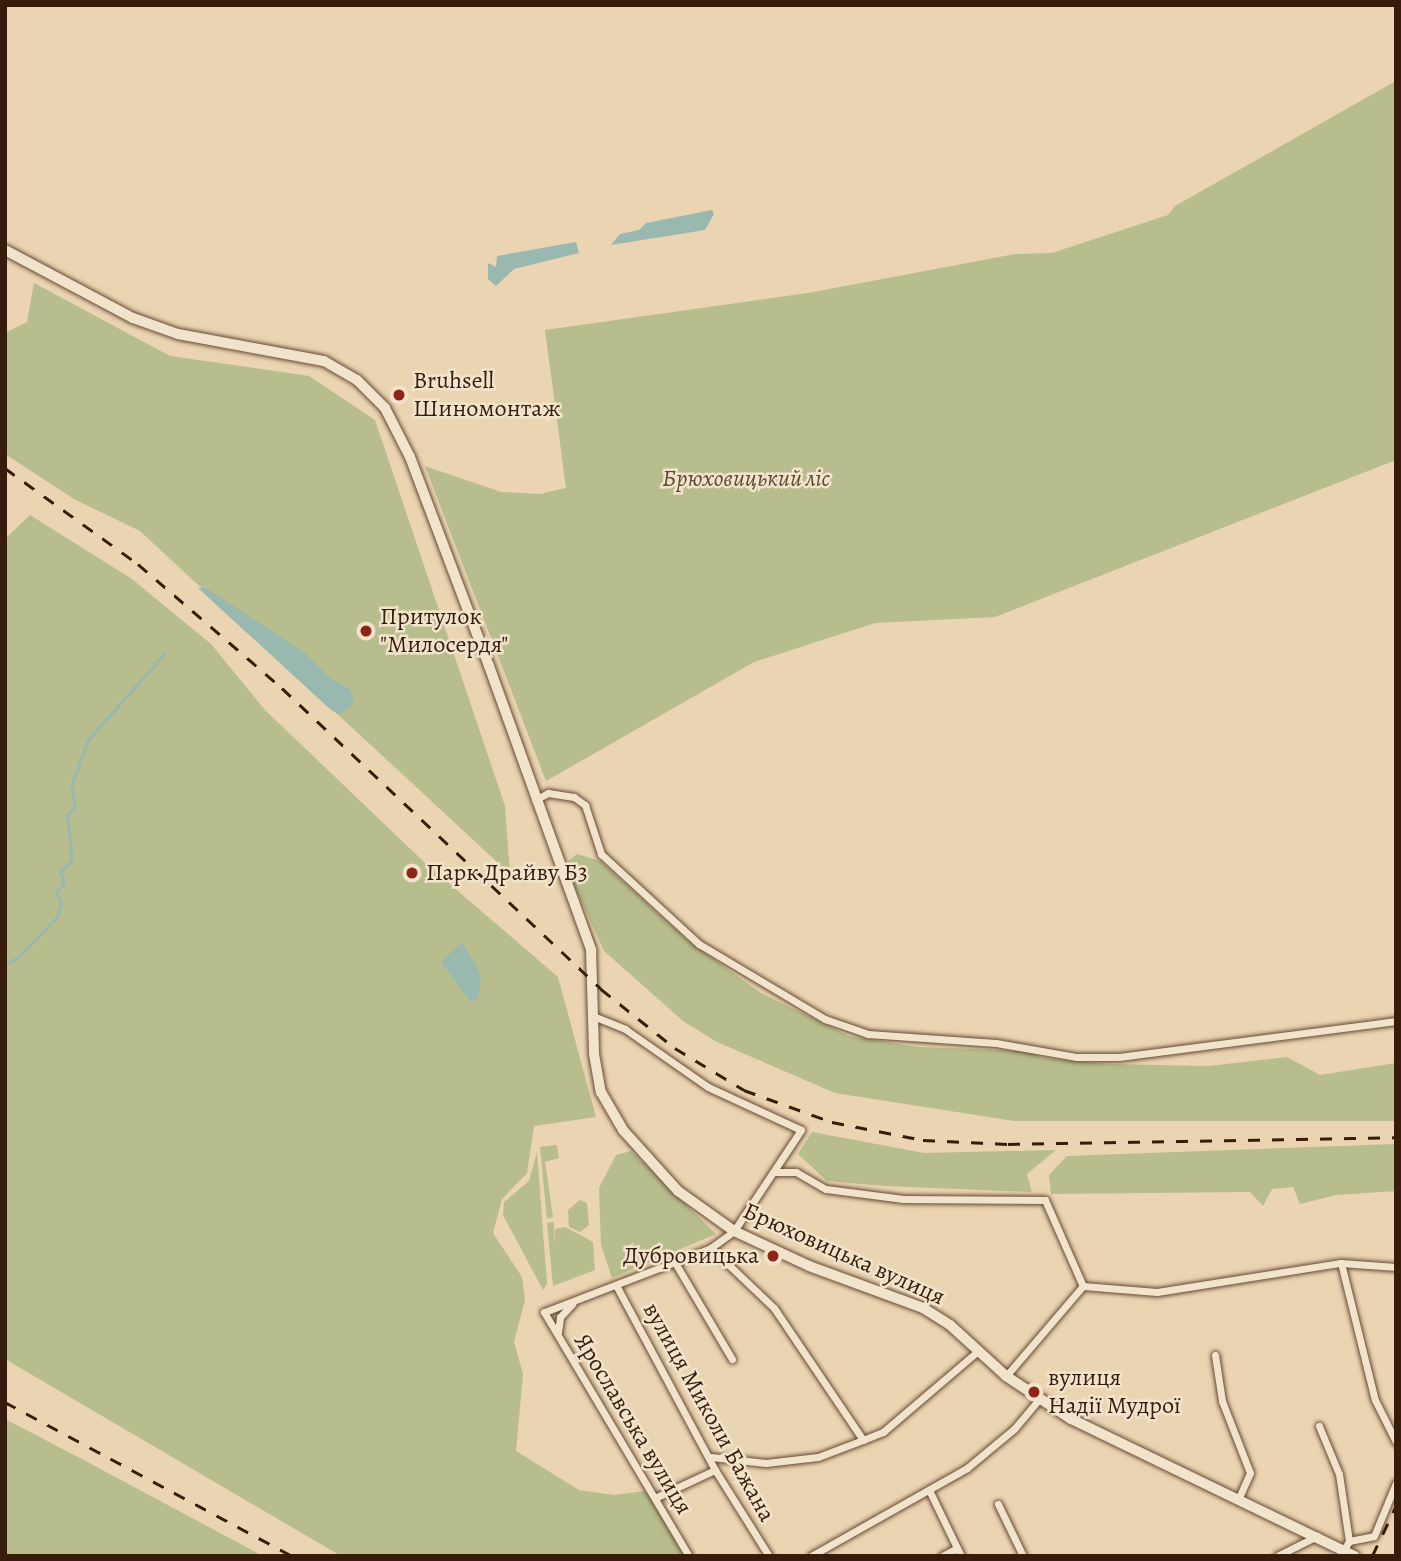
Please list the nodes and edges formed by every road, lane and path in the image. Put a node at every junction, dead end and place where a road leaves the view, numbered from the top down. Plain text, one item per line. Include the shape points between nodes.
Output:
1 (5, 250) edge
2 (535, 800) junction
3 (593, 1016) junction
4 (1396, 1021) edge
5 (775, 1172) junction
6 (734, 1231) junction
7 (711, 1248) junction
8 (674, 1261) junction
9 (1341, 1263) junction
10 (1396, 1267) edge
11 (1083, 1286) junction
12 (617, 1287) junction
13 (574, 1302) junction
14 (558, 1336) junction
15 (978, 1351) junction
16 (1215, 1355) dead end
17 (732, 1359) dead end
18 (1006, 1376) junction
19 (1038, 1400) junction
20 (1319, 1426) dead end
21 (863, 1440) junction
22 (1396, 1441) edge
23 (711, 1457) junction
24 (715, 1470) junction
25 (1396, 1483) edge
26 (929, 1490) junction
27 (657, 1497) junction
28 (1239, 1498) junction
29 (998, 1504) dead end
30 (1319, 1535) junction
31 (1347, 1545) junction
32 (959, 1552) edge
33 (689, 1556) edge
34 (769, 1556) edge
35 (811, 1556) edge
36 (942, 1556) edge
37 (1023, 1556) edge
38 (1276, 1556) edge
39 (1355, 1556) edge

1 - 2 main road, Брюховицька вулиця via 133,318 167,330 324,361 381,402 410,457
2 - 3 main road, Брюховицька вулиця via 591,950
2 - 4 street via 548,793 574,797 585,805 601,854 699,944 825,1019 868,1034 996,1043 1076,1057 1119,1057
3 - 5 street via 625,1030 708,1087 799,1128
3 - 6 main road, Брюховицька вулиця via 596,1073 613,1117 678,1191
5 - 6 street
5 - 11 street via 796,1172 826,1189 903,1199 1045,1200
6 - 7 street
6 - 15 main road, Брюховицька вулиця via 809,1266 923,1308
7 - 8 street
7 - 21 street via 774,1308
8 - 12 street
8 - 17 street
9 - 10 street
9 - 11 street via 1157,1292
9 - 22 street via 1375,1400
11 - 18 street
12 - 13 street
12 - 23 street, вулиця Миколи Бажана
13 - 14 street via 560,1317
13 - 14 street, Ярославська вулиця via 544,1312
14 - 27 street, Ярославська вулиця
15 - 18 main road, Брюховицька вулиця
15 - 21 street via 883,1432
16 - 28 street via 1222,1401 1250,1474
18 - 19 main road, Брюховицька вулиця
19 - 26 street via 1014,1429 975,1462
19 - 28 main road, Брюховицька вулиця
20 - 31 street via 1339,1474
21 - 23 street via 818,1457 766,1463
23 - 24 street, вулиця Миколи Бажана
24 - 27 street
24 - 34 street, вулиця Миколи Бажана
25 - 31 street via 1374,1536
26 - 32 street
26 - 35 street
27 - 33 street, Ярославська вулиця
28 - 30 main road, Брюховицька вулиця
29 - 37 street
30 - 31 main road, Брюховицька вулиця
30 - 38 street
31 - 39 main road, Брюховицька вулиця
32 - 36 street

